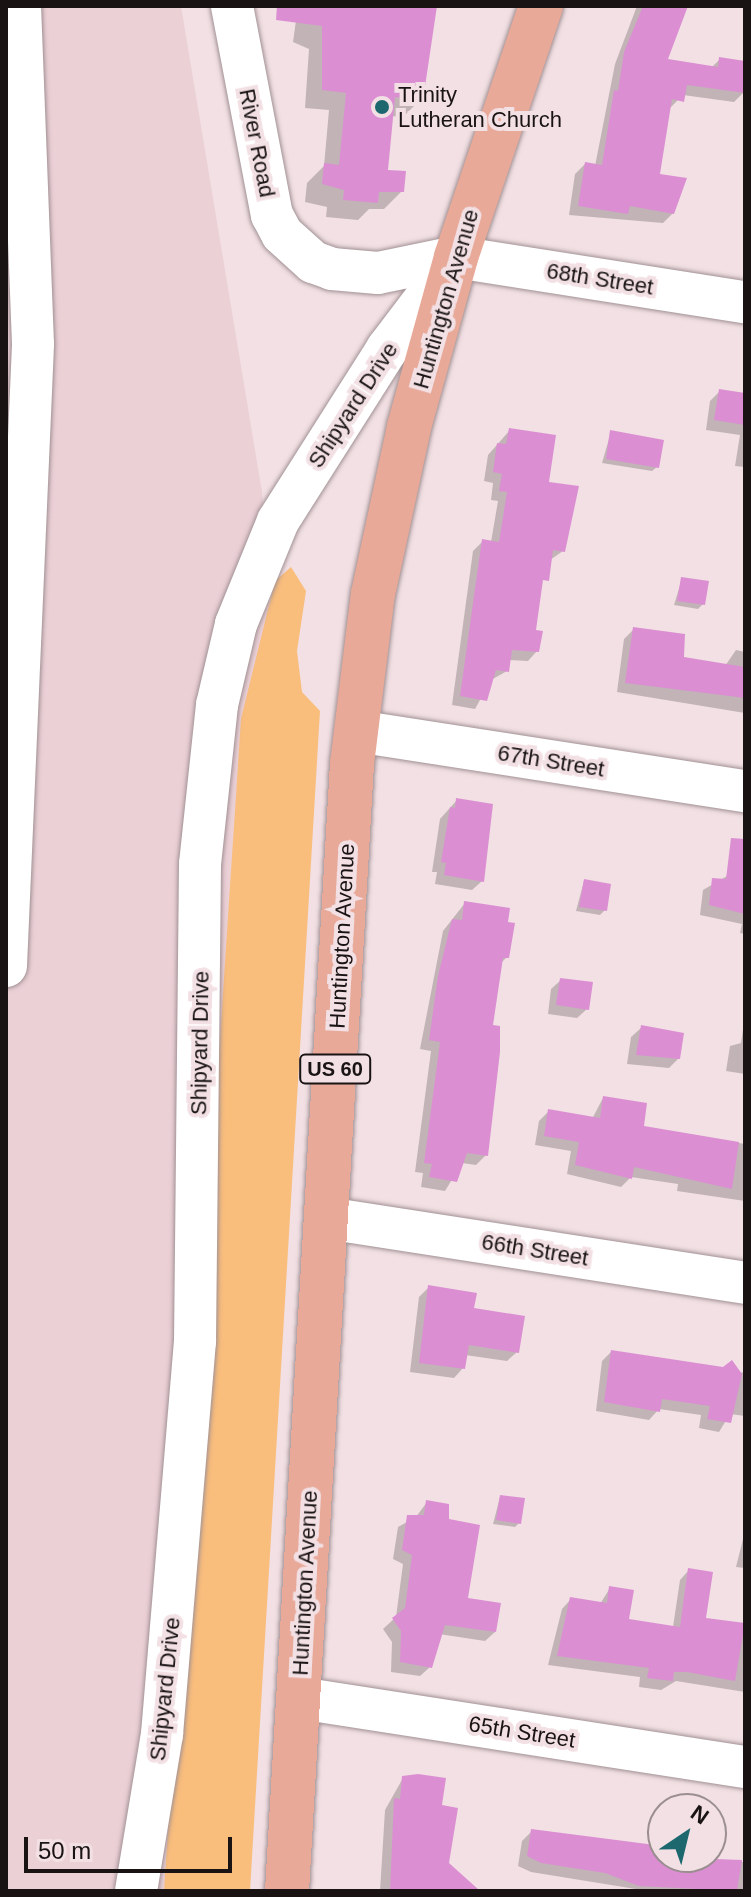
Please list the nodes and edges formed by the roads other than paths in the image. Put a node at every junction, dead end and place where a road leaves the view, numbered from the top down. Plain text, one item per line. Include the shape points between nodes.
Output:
1 (20, 6) edge
2 (232, 6) edge
3 (541, 6) edge
4 (456, 257) junction
5 (745, 302) edge
6 (356, 731) junction
7 (745, 791) edge
8 (6, 966) edge
9 (326, 1218) junction
10 (745, 1283) edge
11 (299, 1698) junction
12 (745, 1767) edge
13 (136, 1891) edge
14 (287, 1891) edge

1 - 8 street via 33,344
2 - 4 street, River Road via 266,195 282,234 297,250 332,269 356,273 417,268
3 - 4 main road, Huntington Avenue / US 60
4 - 5 street, 68th Street
4 - 6 main road, Huntington Avenue / US 60 via 409,427 373,594
4 - 13 street, Shipyard Drive via 387,349 278,521 236,624 217,705 200,864 195,1342 162,1734
6 - 7 street, 67th Street
6 - 9 main road, Huntington Avenue / US 60
9 - 10 street, 66th Street
9 - 11 main road, Huntington Avenue / US 60
11 - 12 street, 65th Street
11 - 14 main road, Huntington Avenue / US 60

